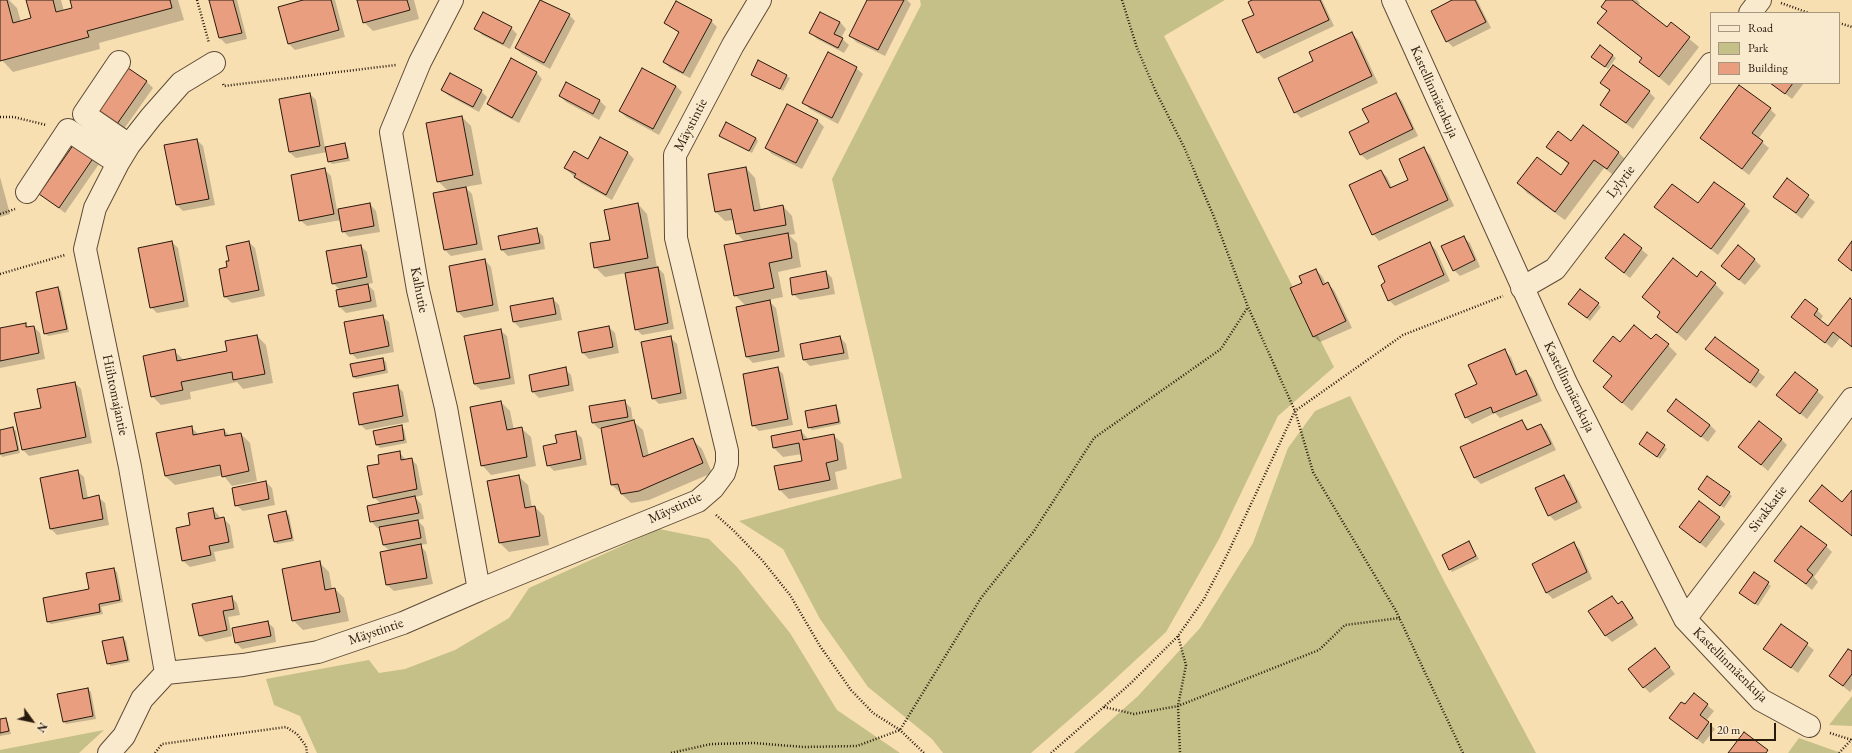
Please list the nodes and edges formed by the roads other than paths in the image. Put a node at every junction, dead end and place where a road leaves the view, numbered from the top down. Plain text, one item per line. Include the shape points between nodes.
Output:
1 (452, 0) edge
2 (760, 0) edge
3 (1392, 0) edge
4 (1768, 1) edge
5 (1752, 12) edge
6 (119, 62) dead end
7 (214, 63) dead end
8 (1710, 65) edge
9 (129, 145) junction
10 (118, 163) junction
11 (27, 192) dead end
12 (1522, 288) junction
13 (1852, 399) edge
14 (479, 590) junction
15 (1684, 619) junction
16 (166, 673) junction
17 (1809, 726) dead end
18 (109, 753) edge

1 - 14 street, Kalhutie via 420,62 391,132 418,290 446,408
2 - 14 street, Mäystintie via 732,45 675,155 676,238 727,451 724,473 713,488 698,500
3 - 12 street, Kastellinmäenkuja
4 - 5 street
6 - 9 street via 84,114
7 - 9 street, Hiihtomajantie via 181,83
8 - 12 street, Lylytie via 1555,269
9 - 10 street, Hiihtomajantie
10 - 11 street via 68,130
10 - 16 street, Hiihtomajantie via 95,208 84,249 130,468
12 - 15 street, Kastellinmäenkuja via 1566,383
13 - 15 street, Sivakkatie
14 - 16 street, Mäystintie via 403,623 318,652
15 - 17 street, Kastellinmäenkuja via 1761,700
16 - 18 street via 142,699 124,736

